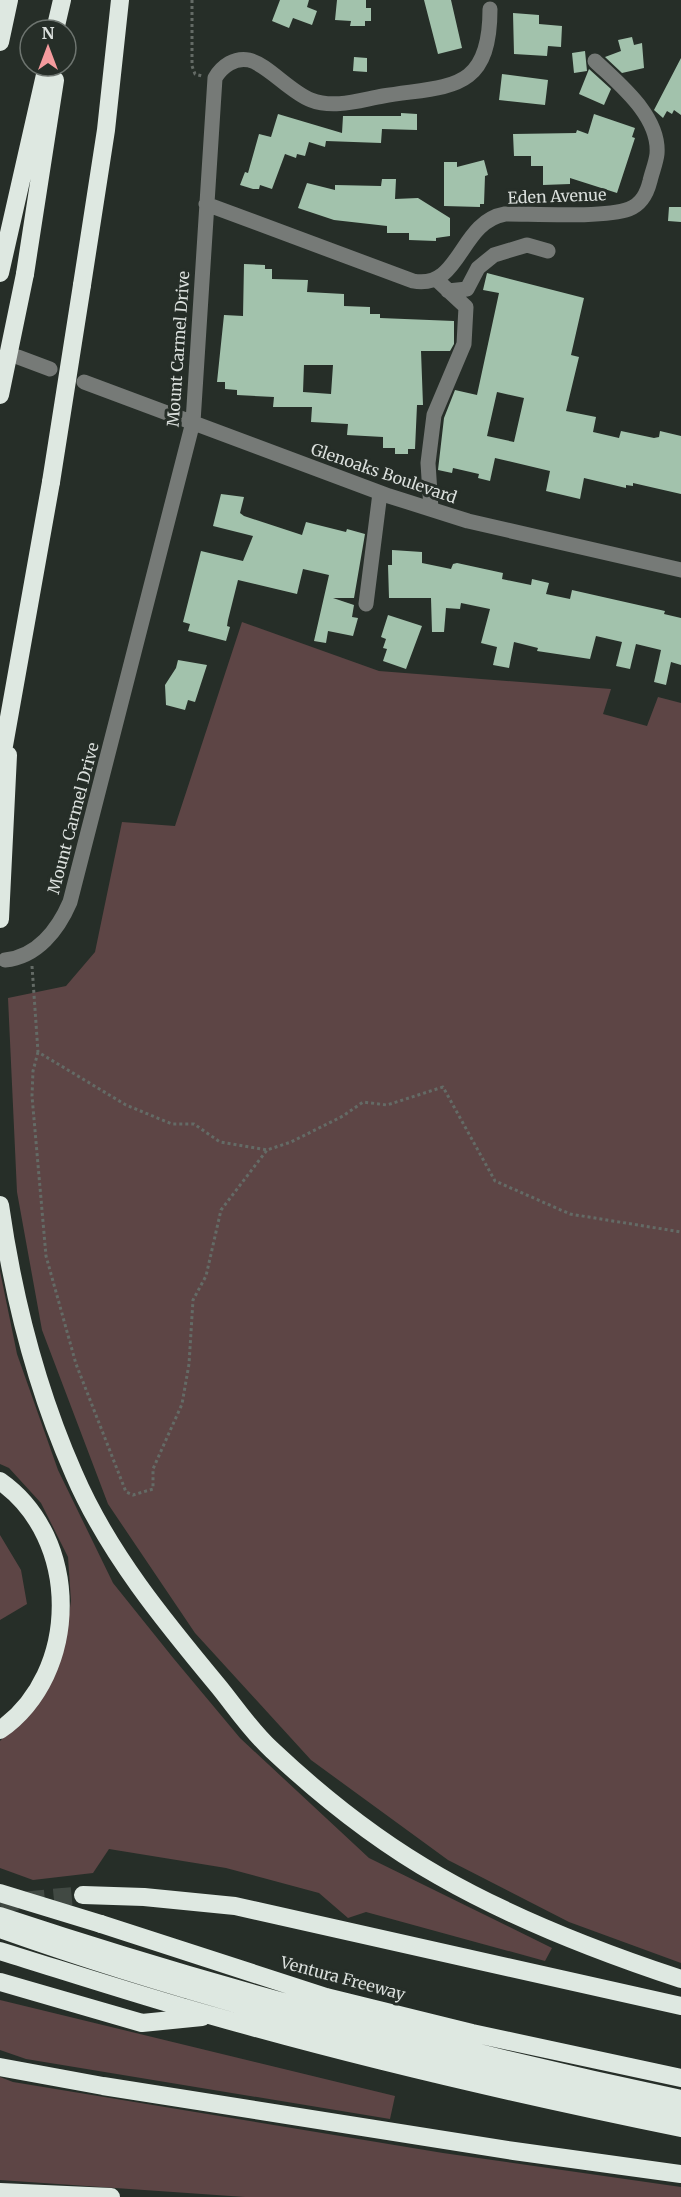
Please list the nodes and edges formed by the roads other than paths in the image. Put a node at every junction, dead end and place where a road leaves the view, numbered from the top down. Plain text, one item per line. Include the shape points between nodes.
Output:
1 (9, 0) edge
2 (62, 0) edge
3 (67, 0) edge
4 (120, 0) edge
5 (490, 9) dead end
6 (58, 18) edge
7 (64, 18) edge
8 (0, 42) edge
9 (595, 61) dead end
10 (44, 78) edge
11 (55, 78) edge
12 (206, 204) junction
13 (548, 251) dead end
14 (1, 269) edge
15 (443, 285) junction
16 (18, 357) dead end
17 (50, 369) dead end
18 (84, 382) dead end
19 (0, 395) edge
20 (193, 422) junction
21 (380, 493) junction
22 (431, 509) junction
23 (681, 570) edge
24 (366, 604) dead end
25 (9, 727) junction
26 (0, 768) edge
27 (0, 919) edge
28 (5, 960) dead end
29 (0, 1205) edge
30 (0, 1481) edge
31 (0, 1730) edge
32 (0, 1893) edge
33 (83, 1895) tunnel mouth
34 (0, 1916) edge
35 (0, 1929) edge
36 (0, 1951) edge
37 (681, 1979) edge
38 (0, 1982) edge
39 (681, 2006) edge
40 (212, 2016) junction
41 (0, 2067) edge
42 (681, 2078) edge
43 (681, 2098) edge
44 (681, 2112) edge
45 (681, 2128) edge
46 (681, 2174) edge
47 (0, 2192) edge
48 (111, 2197) edge

1 - 8 highway
2 - 6 highway
3 - 7 highway
4 - 25 highway, bridge via 82,285
5 - 12 street, Mount Carmel Drive via 489,34 481,61 464,79 441,89 345,104 328,103 304,98 258,64 247,60 227,64 215,78
9 - 15 street, Eden Avenue via 637,105 651,126 657,153 644,197 638,205 618,212 506,214 491,219 475,230 443,276
10 - 14 highway
11 - 19 highway, bridge via 25,274
12 - 15 street via 413,281
12 - 20 street, Mount Carmel Drive
13 - 15 street via 527,245 494,255 478,268 467,289
15 - 22 street via 466,307 464,344 434,415 428,463
16 - 17 street
18 - 20 street, Glenoaks Boulevard
20 - 21 street, Glenoaks Boulevard
20 - 28 street, Mount Carmel Drive via 70,902 48,939 16,959
21 - 22 street, Glenoaks Boulevard
21 - 24 street
22 - 23 street, Glenoaks Boulevard
25 - 26 highway
25 - 27 highway
29 - 37 highway via 18,1298 44,1395 74,1476 110,1543 164,1620 270,1749 365,1828 439,1876 512,1912
30 - 31 highway via 29,1507 43,1531 54,1556 63,1609 44,1678 28,1706
32 - 42 highway, Ventura Freeway, bridge via 326,1997
33 - 39 highway via 193,1900 275,1914
34 - 43 highway via 264,1997
35 - 44 highway via 153,1978 389,2045
36 - 40 highway
38 - 40 highway via 142,2023
40 - 45 highway via 544,2100
41 - 46 highway via 514,2151
47 - 48 highway

